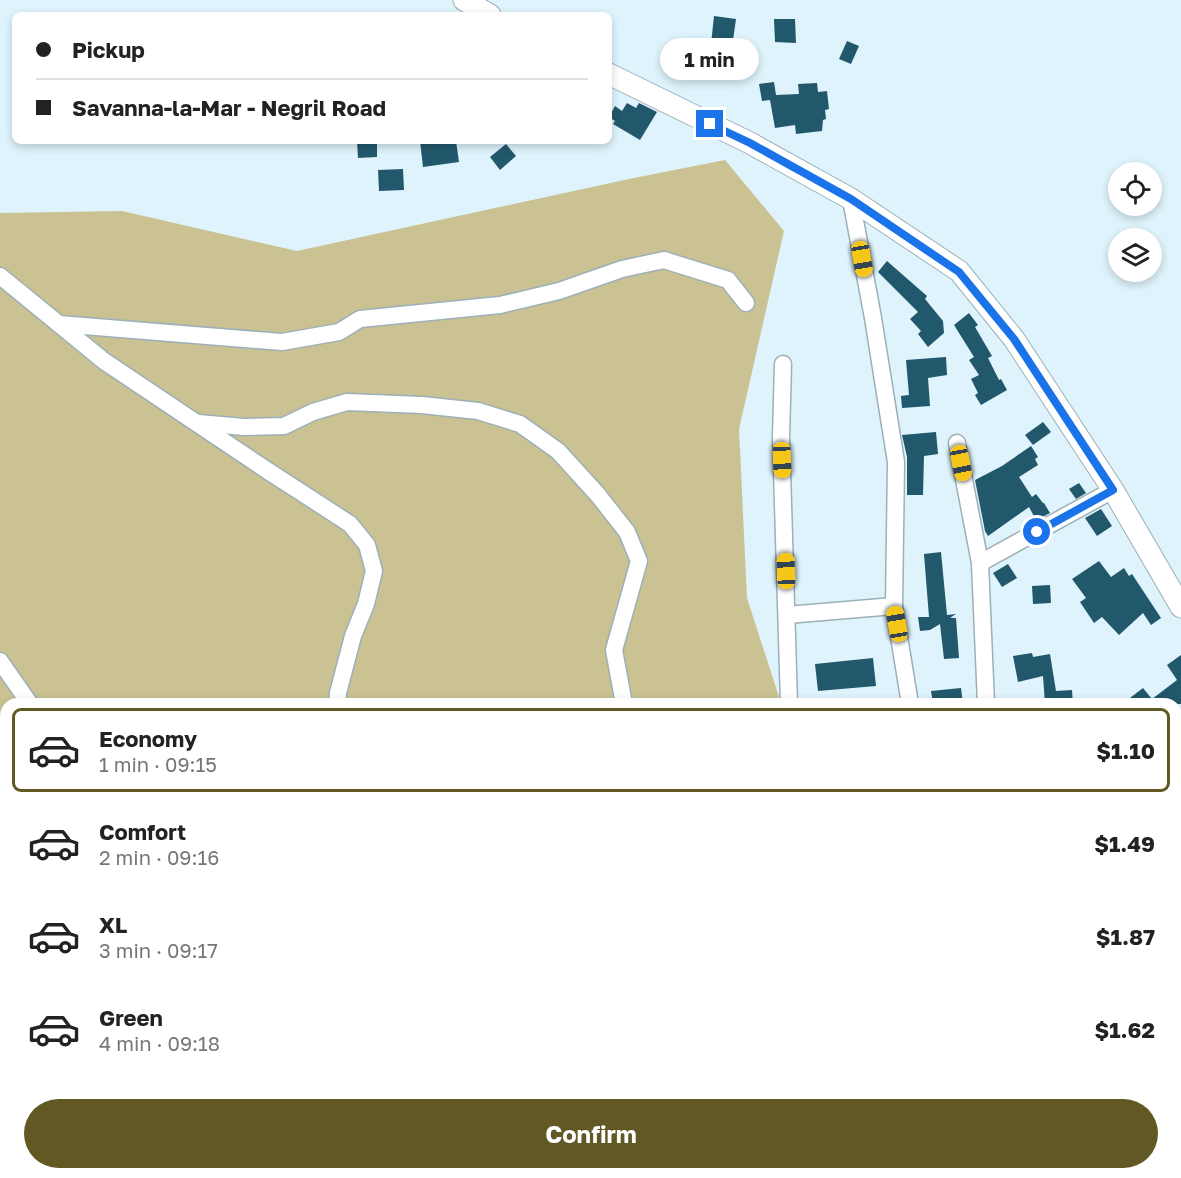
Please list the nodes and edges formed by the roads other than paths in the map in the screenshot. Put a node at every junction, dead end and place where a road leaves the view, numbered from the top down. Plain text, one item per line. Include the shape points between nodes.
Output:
1 (464, 0) edge
2 (485, 12) edge
3 (612, 75) edge
4 (851, 199) junction
5 (0, 276) edge
6 (746, 303) dead end
7 (59, 324) junction
8 (783, 364) dead end
9 (198, 423) junction
10 (957, 443) dead end
11 (1113, 490) junction
12 (980, 563) junction
13 (894, 606) junction
14 (1181, 607) edge
15 (787, 615) junction
16 (0, 661) edge
17 (26, 698) edge
18 (338, 698) edge
19 (623, 698) edge
20 (789, 698) edge
21 (909, 698) edge
22 (986, 698) edge

1 - 2 main road
3 - 4 main road via 750,143
4 - 11 main road via 959,272 1014,339
4 - 13 street via 896,462
5 - 7 street
6 - 7 street via 728,280 664,260 500,305 360,319 339,332 282,342
7 - 9 street via 104,361
8 - 15 street via 781,438
9 - 18 street via 350,524 367,545 374,571
9 - 19 street via 244,428 284,426 347,402 478,411 520,424 558,451 598,495 627,532 639,561 615,650
10 - 12 street
11 - 12 street
11 - 14 main road
12 - 22 street
13 - 15 street
13 - 21 street
15 - 20 street
16 - 17 street

